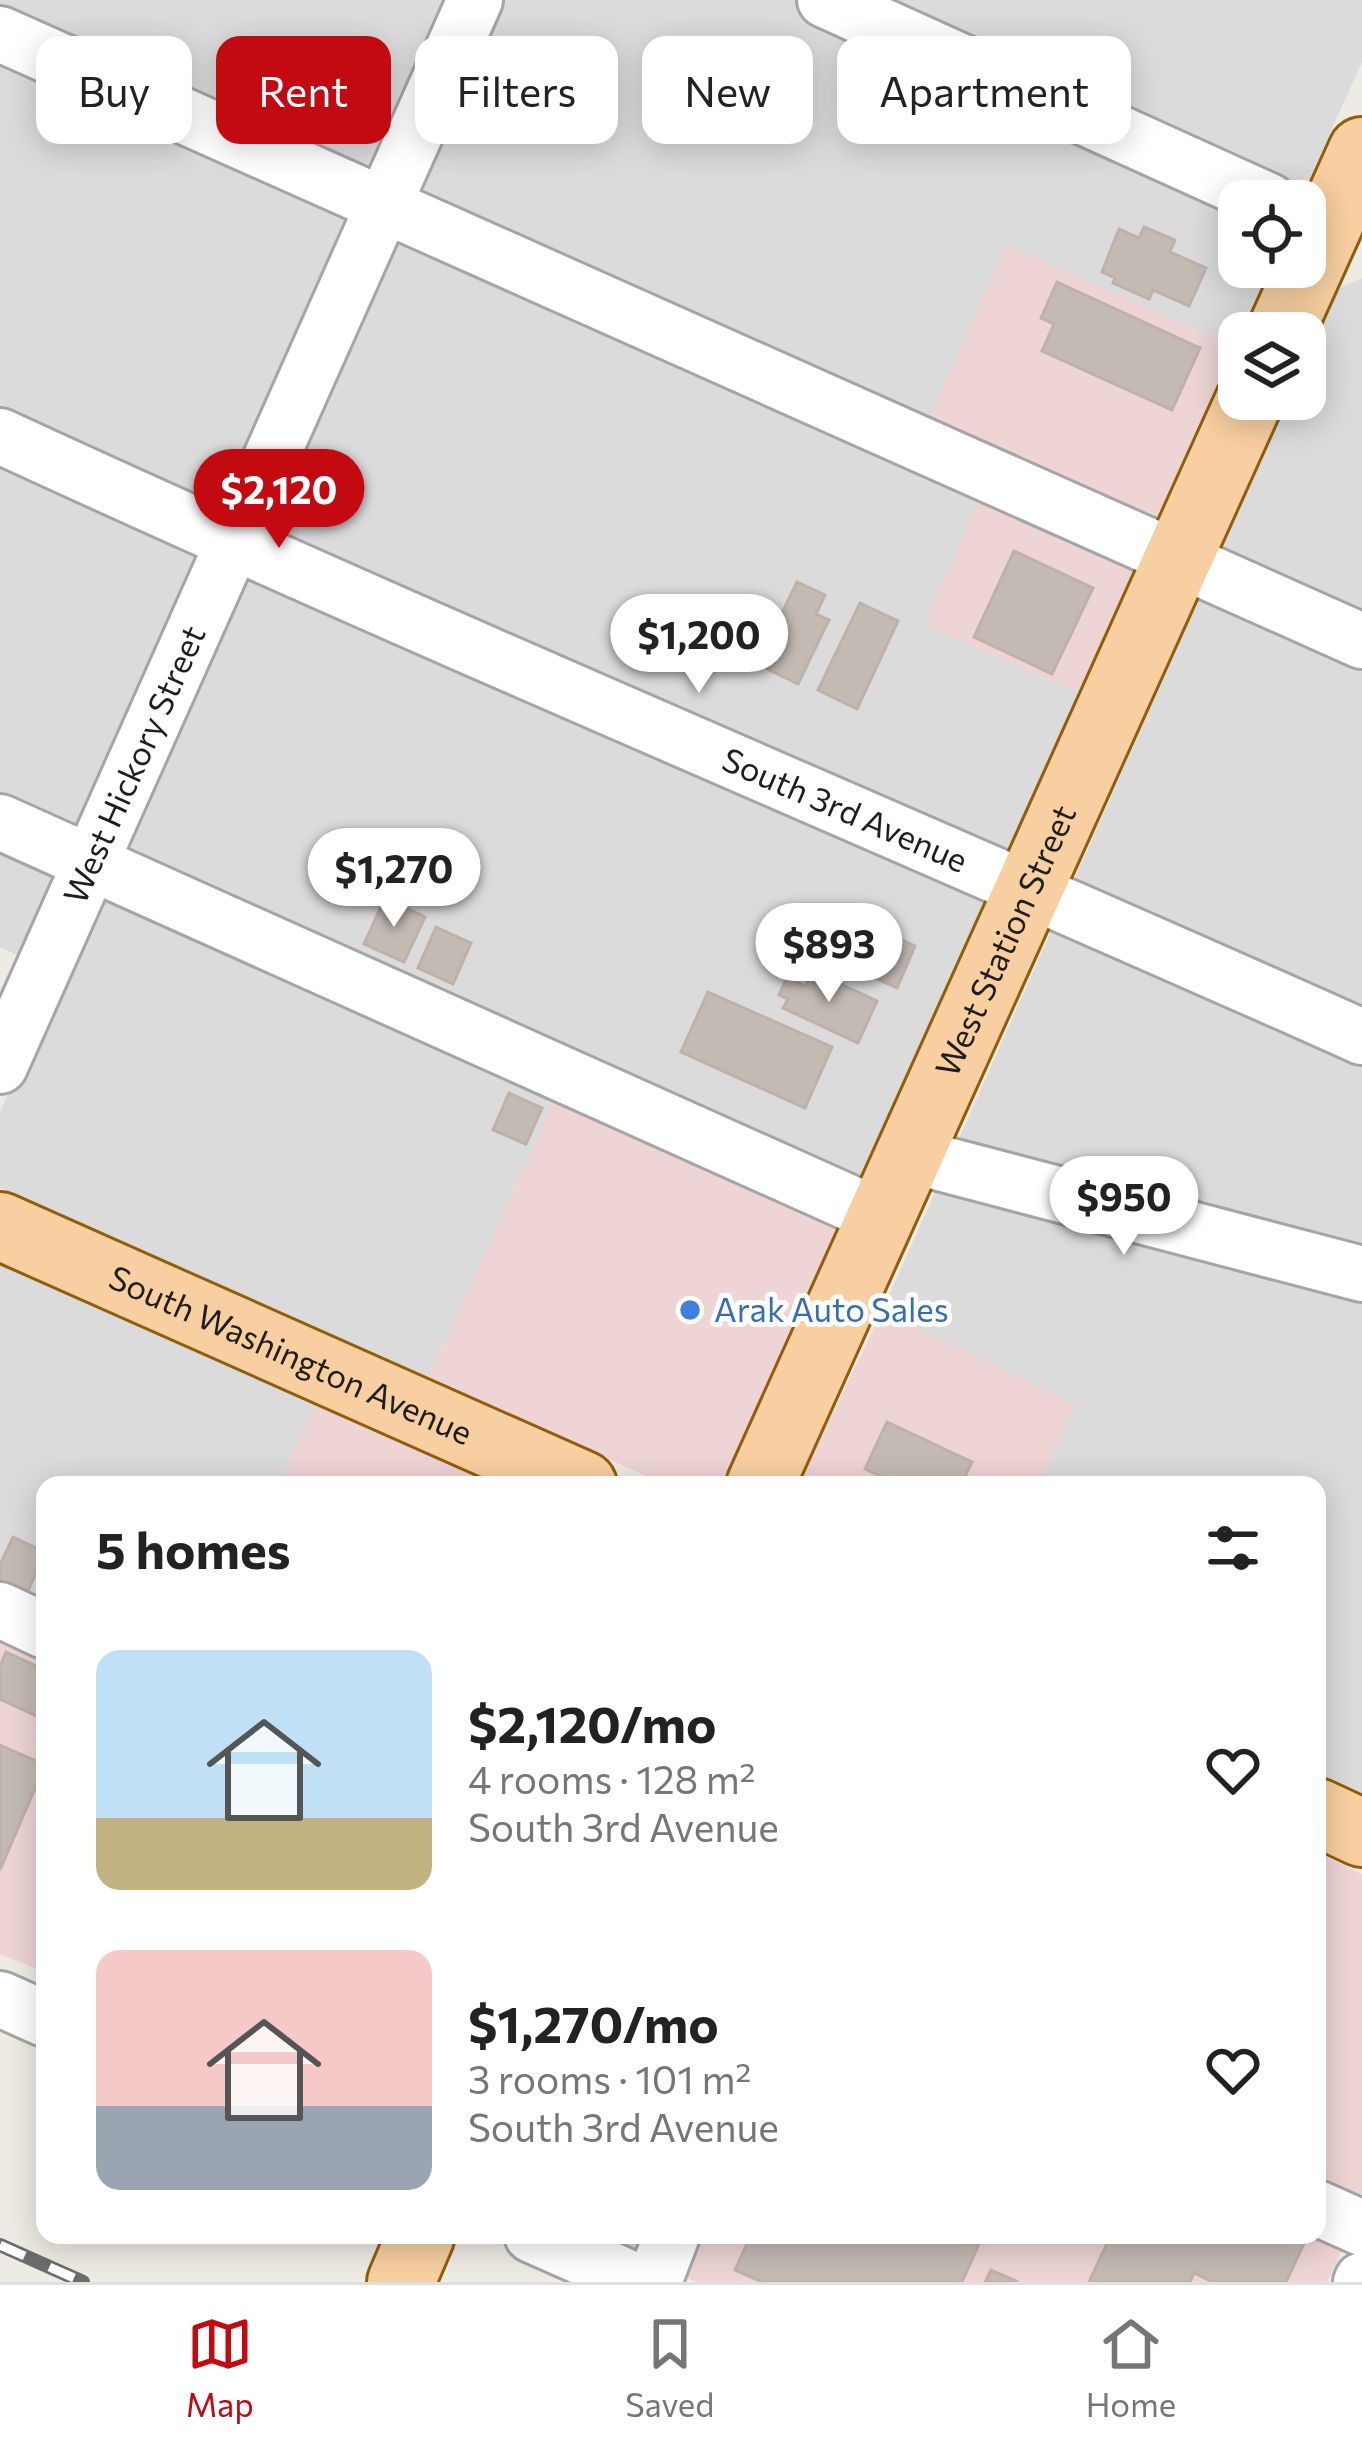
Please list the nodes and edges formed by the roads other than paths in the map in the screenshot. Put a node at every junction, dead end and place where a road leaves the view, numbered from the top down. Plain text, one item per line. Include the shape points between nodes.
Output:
1 (475, 0) edge
2 (825, 0) edge
3 (0, 34) edge
4 (1362, 151) edge
5 (1223, 180) edge
6 (383, 205) junction
7 (1332, 229) edge
8 (1290, 312) edge
9 (1241, 420) edge
10 (0, 436) edge
11 (233, 544) junction
12 (1178, 559) junction
13 (1362, 641) edge
14 (0, 822) edge
15 (91, 863) junction
16 (1029, 888) junction
17 (1362, 1036) edge
18 (0, 1066) edge
19 (909, 1155) junction
20 (880, 1217) junction
21 (0, 1226) edge
22 (1362, 1274) edge
23 (563, 1476) edge
24 (764, 1476) edge
25 (0, 1610) edge
26 (36, 1627) edge
27 (1326, 1816) edge
28 (1362, 1833) edge
29 (0, 2000) edge
30 (36, 2015) edge
31 (1326, 2212) edge
32 (1362, 2228) edge
33 (417, 2244) edge
34 (552, 2244) edge
35 (669, 2244) edge
36 (401, 2282) edge
37 (638, 2282) edge
38 (654, 2282) edge

1 - 6 street, West Hickory Street
2 - 5 street
3 - 6 street
4 - 7 main road
6 - 11 street, West Hickory Street
6 - 12 street
7 - 8 main road
9 - 12 main road, West Station Street
10 - 11 street, South 3rd Avenue
11 - 15 street, West Hickory Street
11 - 16 street, South 3rd Avenue
12 - 13 street
12 - 16 main road, West Station Street
14 - 15 street
15 - 18 street, West Hickory Street
15 - 20 street
16 - 17 street, South 3rd Avenue
16 - 19 main road, West Station Street
19 - 20 main road, West Station Street
19 - 22 street
20 - 24 main road, West Station Street
21 - 23 main road, South Washington Avenue
25 - 26 street
27 - 28 main road
29 - 30 street
31 - 32 street
33 - 36 main road
34 - 37 street
35 - 38 street

